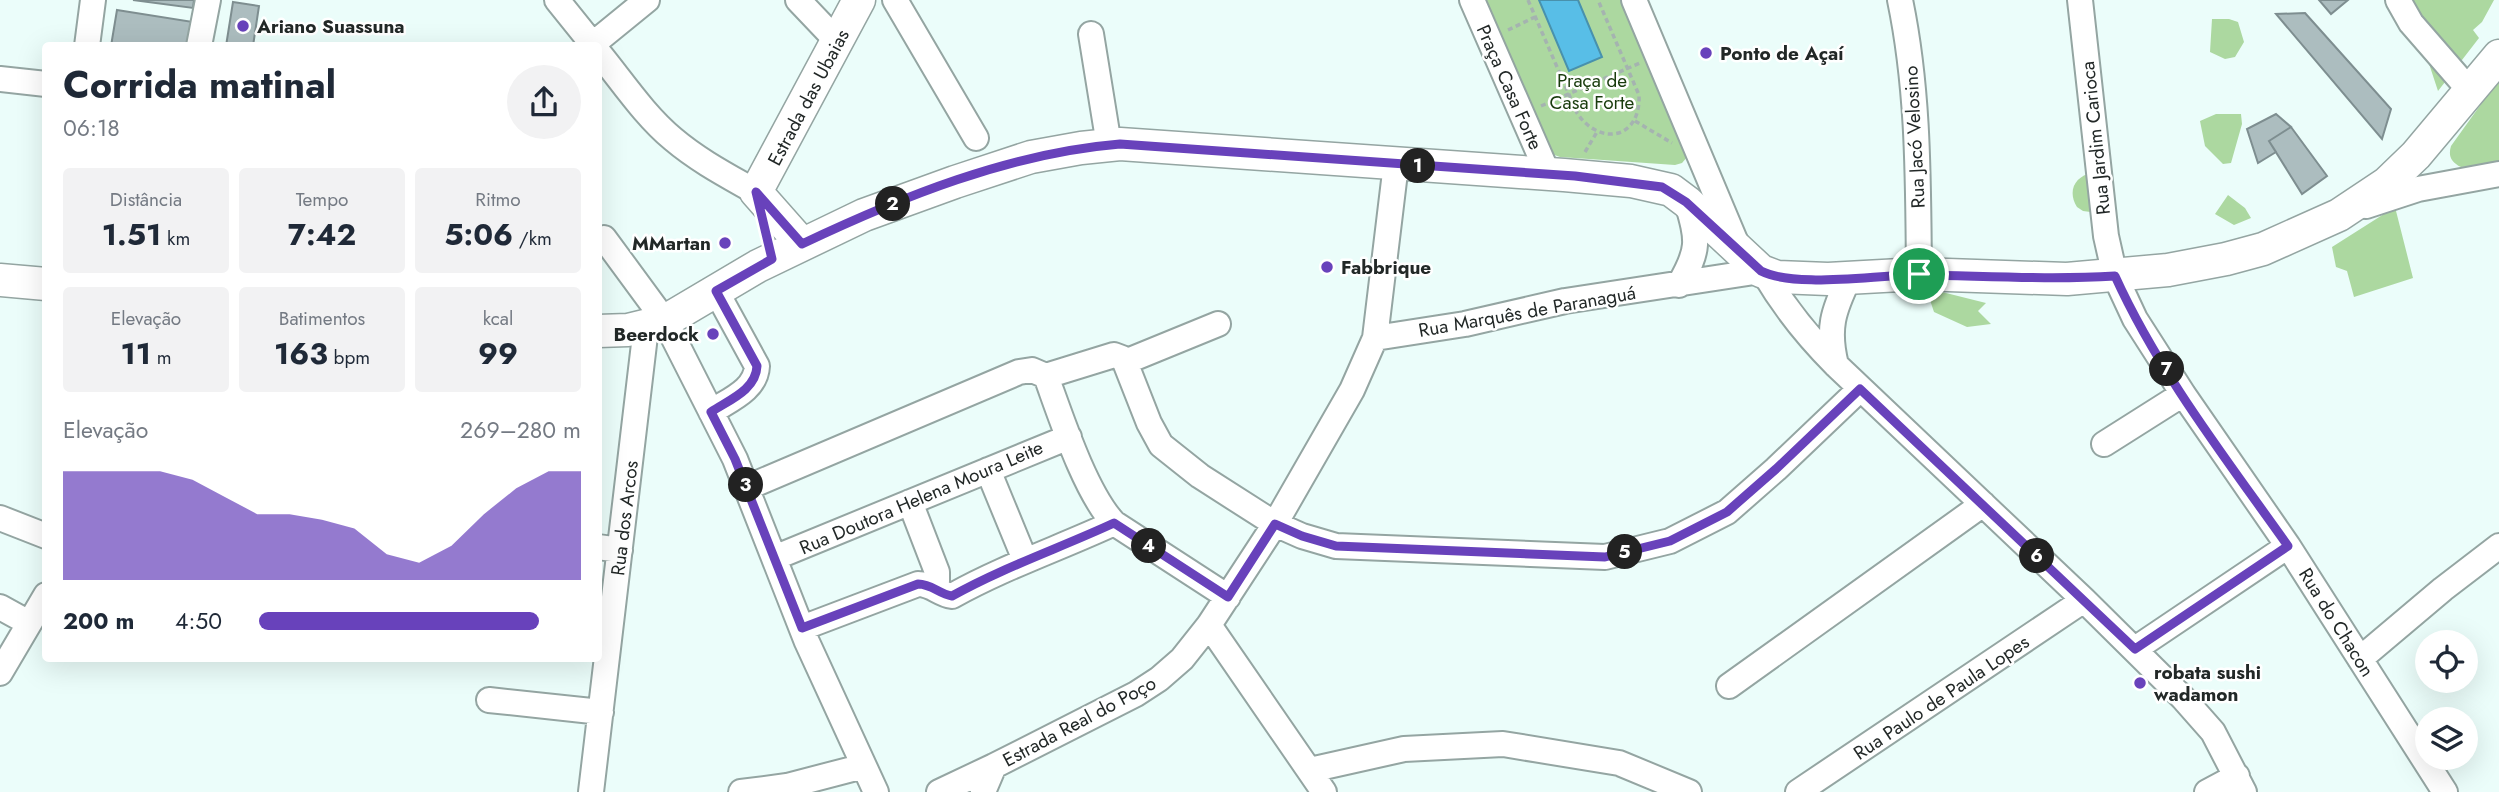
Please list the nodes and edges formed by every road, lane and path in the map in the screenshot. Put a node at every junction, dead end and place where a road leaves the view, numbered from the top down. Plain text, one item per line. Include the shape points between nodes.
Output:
1 (93, 0) edge
2 (208, 0) edge
3 (557, 0) edge
4 (648, 0) edge
5 (798, 0) edge
6 (859, 0) edge
7 (895, 0) edge
8 (1472, 0) edge
9 (1528, 0) edge
10 (1598, 0) edge
11 (1634, 0) edge
12 (1900, 0) edge
13 (2080, 0) edge
14 (2398, 0) edge
15 (1535, 17) junction
16 (1506, 30) dead end
17 (1091, 33) dead end
18 (837, 41) junction
19 (88, 42) edge
20 (200, 42) edge
21 (591, 42) edge
22 (601, 42) edge
23 (1656, 54) junction
24 (602, 56) edge
25 (2499, 56) edge
26 (1628, 68) junction
27 (0, 79) edge
28 (42, 84) edge
29 (2471, 92) junction
30 (1569, 94) junction
31 (1519, 110) junction
32 (1634, 121) junction
33 (1597, 132) junction
34 (976, 138) dead end
35 (1109, 145) junction
36 (1699, 151) junction
37 (1584, 154) dead end
38 (1396, 164) junction
39 (1548, 174) junction
40 (2499, 174) edge
41 (756, 192) junction
42 (1686, 202) junction
43 (2339, 215) junction
44 (604, 238) dead end
45 (802, 244) junction
46 (772, 259) junction
47 (1755, 265) junction
48 (1919, 274) junction
49 (2115, 276) junction
50 (1849, 278) junction
51 (0, 280) edge
52 (42, 284) edge
53 (1679, 285) junction
54 (716, 291) junction
55 (656, 324) junction
56 (1218, 324) dead end
57 (602, 331) edge
58 (1375, 338) junction
59 (1125, 362) junction
60 (1836, 365) junction
61 (1046, 376) junction
62 (1860, 389) junction
63 (2183, 394) junction
64 (711, 412) junction
65 (1069, 437) junction
66 (2104, 444) dead end
67 (988, 470) junction
68 (747, 488) junction
69 (910, 502) junction
70 (1983, 504) junction
71 (0, 518) edge
72 (1114, 523) junction
73 (1275, 524) junction
74 (42, 534) edge
75 (2499, 545) edge
76 (2288, 546) junction
77 (609, 548) edge
78 (774, 558) junction
79 (1025, 560) junction
80 (935, 588) junction
81 (1228, 597) junction
82 (2084, 600) junction
83 (42, 602) edge
84 (0, 607) edge
85 (29, 623) junction
86 (1209, 625) junction
87 (802, 628) junction
88 (2135, 649) junction
89 (2360, 659) junction
90 (0, 673) edge
91 (1729, 686) dead end
92 (489, 700) dead end
93 (601, 712) junction
94 (864, 766) junction
95 (994, 766) junction
96 (1310, 770) junction
97 (2241, 784) edge
98 (592, 792) edge
99 (741, 792) edge
100 (876, 792) edge
101 (939, 792) edge
102 (983, 792) edge
103 (1324, 792) edge
104 (1689, 792) edge
105 (1798, 792) edge
106 (2207, 792) edge
107 (2445, 792) edge

1 - 19 street
2 - 20 street
3 - 21 street
4 - 22 street
5 - 18 street
6 - 18 main road, Estrada das Ubaias
7 - 34 street
8 - 31 street, Praça Casa Forte
9 - 15 path
10 - 26 path
11 - 23 street
12 - 48 street, Rua Jacó Velosino via 1915,101
13 - 49 street, Rua Jardim Carioca via 2106,236
14 - 29 street via 2411,23
15 - 16 path
15 - 30 path
17 - 35 street
18 - 41 main road, Estrada das Ubaias
23 - 26 path
23 - 36 street
24 - 41 street via 672,138
25 - 29 main road
26 - 30 path
26 - 32 path via 1639,95
27 - 28 street
29 - 43 main road via 2397,174
30 - 31 path via 1528,111
30 - 33 path via 1583,121
31 - 39 street, Praça Casa Forte
32 - 33 path via 1613,135
32 - 36 path via 1689,154
33 - 37 path
35 - 38 main road
35 - 45 main road via 1031,157 864,215
36 - 47 street
38 - 39 main road
38 - 58 street, Estrada Real do Poço
39 - 42 main road via 1662,187
40 - 43 street via 2418,189
41 - 45 main road
41 - 46 main road
42 - 47 main road
42 - 53 street via 1696,251
43 - 49 main road via 2238,256
44 - 55 street
45 - 46 main road
46 - 54 main road
47 - 50 main road via 1777,276
47 - 53 street, Rua Marquês de Paranaguá
47 - 60 street
48 - 49 main road
48 - 50 main road
49 - 63 street, Rua do Chacon via 2135,319
50 - 60 street via 1831,324
51 - 52 main road
53 - 58 street, Rua Marquês de Paranaguá via 1565,301
54 - 55 main road
54 - 64 street via 757,366 757,376 748,388
55 - 57 main road
55 - 64 street
55 - 77 street, Rua dos Arcos
56 - 59 street
58 - 73 street, Estrada Real do Poço via 1352,390
59 - 61 street via 1110,356
59 - 73 street via 1161,445
60 - 62 street
61 - 65 street
61 - 68 street via 1032,370 1019,372
62 - 70 street
62 - 73 street via 1727,512 1670,541 1605,557 1336,546
63 - 66 street
63 - 76 street, Rua do Chacon
64 - 68 street
65 - 67 street, Rua Doutora Helena Moura Leite
65 - 72 street via 1102,510
67 - 69 street, Rua Doutora Helena Moura Leite
67 - 79 street
68 - 78 street
69 - 78 street, Rua Doutora Helena Moura Leite
69 - 80 street via 937,572
70 - 82 street
70 - 91 street
71 - 74 street
72 - 79 street
72 - 81 street
73 - 81 street, Estrada Real do Poço
75 - 89 street
76 - 88 street
76 - 89 street, Rua do Chacon
77 - 93 street, Rua dos Arcos
78 - 87 street
79 - 80 street via 952,596
80 - 87 street via 918,584
81 - 86 street, Estrada Real do Poço
82 - 88 street
82 - 105 street, Rua Paulo de Paula Lopes
83 - 85 street
84 - 85 street
85 - 90 street
86 - 95 street, Estrada Real do Poço via 1159,679
86 - 96 street
87 - 94 street
88 - 97 street via 2213,732
89 - 107 street, Rua do Chacon
92 - 93 street
93 - 98 street, Rua dos Arcos
94 - 99 street via 787,786
94 - 100 street
95 - 101 street
95 - 102 street, Estrada Real do Poço
96 - 103 street
96 - 104 street via 1404,749 1503,744 1619,763
97 - 106 street

